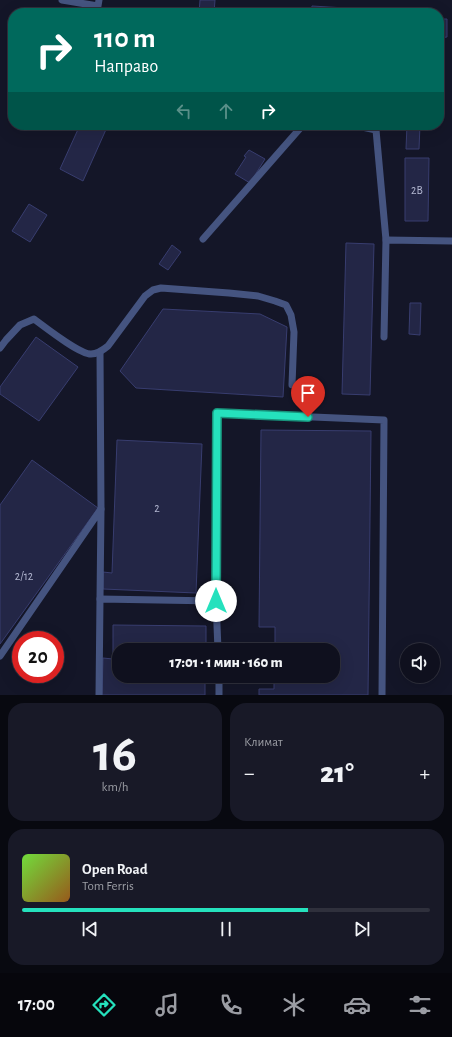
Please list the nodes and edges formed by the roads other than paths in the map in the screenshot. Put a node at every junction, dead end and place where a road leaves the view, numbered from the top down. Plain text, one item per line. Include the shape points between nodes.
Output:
1 (62, 0) edge
2 (99, 0) edge
3 (299, 130) edge
4 (376, 130) edge
5 (203, 239) dead end
6 (386, 240) junction
7 (452, 242) edge
8 (384, 337) dead end
9 (0, 348) edge
10 (100, 352) junction
11 (292, 385) dead end
12 (101, 509) junction
13 (100, 599) junction
14 (216, 601) junction
15 (218, 643) edge
16 (0, 656) edge
17 (218, 683) edge
18 (99, 695) edge
19 (219, 695) edge
20 (382, 695) edge

1 - 2 lane via 98,6
3 - 5 lane
4 - 6 lane
6 - 7 lane
6 - 8 lane
9 - 10 lane via 20,325 34,319 80,350 90,354
10 - 11 lane via 108,346 145,296 153,290 161,288 258,296 286,305 291,315 294,332
10 - 12 lane
12 - 13 lane
12 - 16 lane
13 - 14 lane
13 - 18 lane
14 - 15 lane
14 - 20 lane via 217,413 384,420
17 - 19 lane

